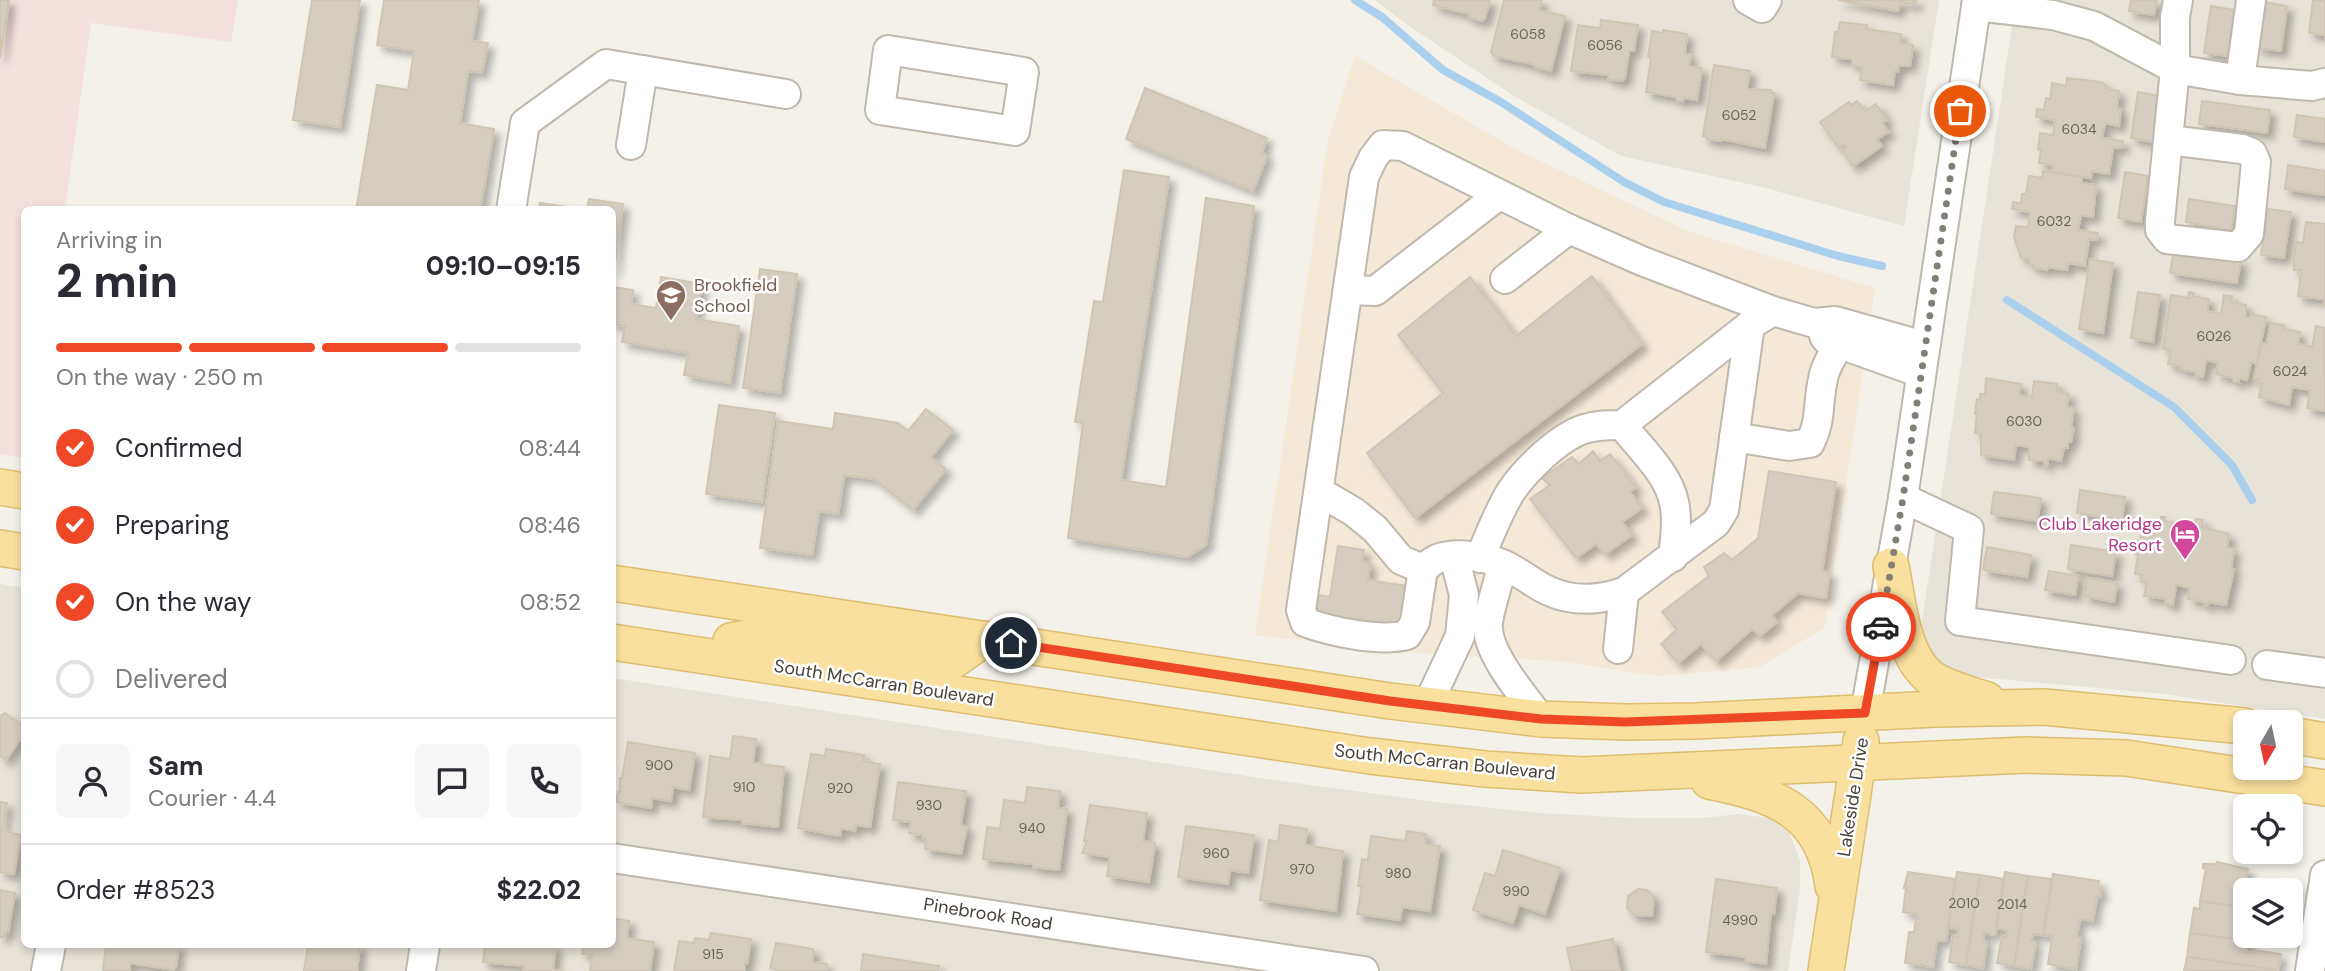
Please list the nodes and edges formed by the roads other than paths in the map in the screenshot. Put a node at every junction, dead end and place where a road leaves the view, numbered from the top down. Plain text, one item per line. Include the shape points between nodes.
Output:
1 (2178, 0) edge
2 (2251, 0) edge
3 (1977, 3) edge
4 (2175, 69) junction
5 (643, 70) junction
6 (2240, 80) junction
7 (2325, 83) edge
8 (786, 94) dead end
9 (1015, 131) joint
10 (2169, 140) junction
11 (631, 145) dead end
12 (1499, 195) junction
13 (512, 206) edge
14 (1569, 229) junction
15 (1505, 279) dead end
16 (1349, 290) junction
17 (1762, 318) junction
18 (1814, 323) junction
19 (1840, 344) junction
20 (1923, 360) junction
21 (1622, 425) junction
22 (1734, 437) junction
23 (0, 487) edge
24 (21, 490) edge
25 (1320, 492) junction
26 (1903, 498) junction
27 (0, 548) edge
28 (21, 552) edge
29 (1673, 557) junction
30 (1479, 559) junction
31 (1891, 566) junction
32 (1423, 569) junction
33 (616, 584) edge
34 (1624, 592) junction
35 (984, 639) junction
36 (616, 643) edge
37 (1618, 649) dead end
38 (669, 651) junction
39 (2231, 660) dead end
40 (2267, 665) dead end
41 (2325, 673) edge
42 (1427, 706) junction
43 (2007, 708) junction
44 (1865, 713) junction
45 (1541, 719) junction
46 (2233, 725) edge
47 (2303, 736) edge
48 (2325, 741) edge
49 (1858, 761) junction
50 (1664, 772) junction
51 (2325, 788) edge
52 (616, 859) edge
53 (2325, 875) edge
54 (1836, 907) junction
55 (50, 948) edge
56 (425, 948) edge
57 (46, 971) edge
58 (421, 971) edge
59 (1364, 971) edge
60 (1826, 971) edge
61 (2310, 971) edge

1 - 4 street
2 - 6 street
3 - 4 street via 2094,26
3 - 20 street, Lakeside Drive
4 - 6 street
4 - 10 street
5 - 8 street
5 - 11 street
5 - 13 street via 606,64 525,123
6 - 7 street
9 - 9 street via 880,110 888,50 1024,72
10 - 10 street via 2160,230 2167,239 2238,247 2249,234 2256,162 2252,153
12 - 14 street
12 - 16 street via 1375,291
12 - 16 street via 1404,146 1383,145 1364,177
14 - 15 street
14 - 17 street
16 - 25 street
17 - 18 street
17 - 21 street
17 - 22 street
18 - 19 street via 1826,339
18 - 20 street via 1835,321
19 - 20 street
19 - 22 street via 1822,379 1818,427 1810,443 1789,446
20 - 26 street, Lakeside Drive
21 - 29 street via 1661,474 1674,499
21 - 30 street via 1581,430 1525,473
22 - 29 street via 1724,510 1716,523
23 - 24 main road
25 - 32 street via 1375,529 1401,559
25 - 32 street via 1301,610 1305,622 1392,639 1407,635 1415,622
26 - 31 street, Lakeside Drive
26 - 39 street via 1969,529 1960,621
27 - 28 main road
29 - 34 street
30 - 32 street via 1436,559
30 - 34 street via 1549,592 1577,599
30 - 42 street via 1465,595 1460,636
30 - 45 street via 1498,588 1488,626 1499,663
31 - 43 main road via 1907,643 1925,673 1944,685
31 - 44 street, Lakeside Drive
33 - 35 main road
34 - 37 street
35 - 38 main road via 947,665 746,638
35 - 42 main road
36 - 38 main road, South McCarran Boulevard
38 - 50 main road, South McCarran Boulevard via 1370,756 1582,775
40 - 41 street
42 - 45 main road
43 - 44 main road
43 - 46 main road via 2044,707
44 - 45 main road via 1637,722
44 - 49 main road, Lakeside Drive
47 - 48 main road
49 - 50 main road, South McCarran Boulevard
49 - 51 main road, South McCarran Boulevard via 2026,755 2126,758
49 - 54 main road, Lakeside Drive
50 - 54 main road via 1771,797 1793,811 1811,826 1824,846
52 - 59 street, Pinebrook Road
53 - 61 street
54 - 60 main road, Lakeside Drive
55 - 57 street
56 - 58 street

